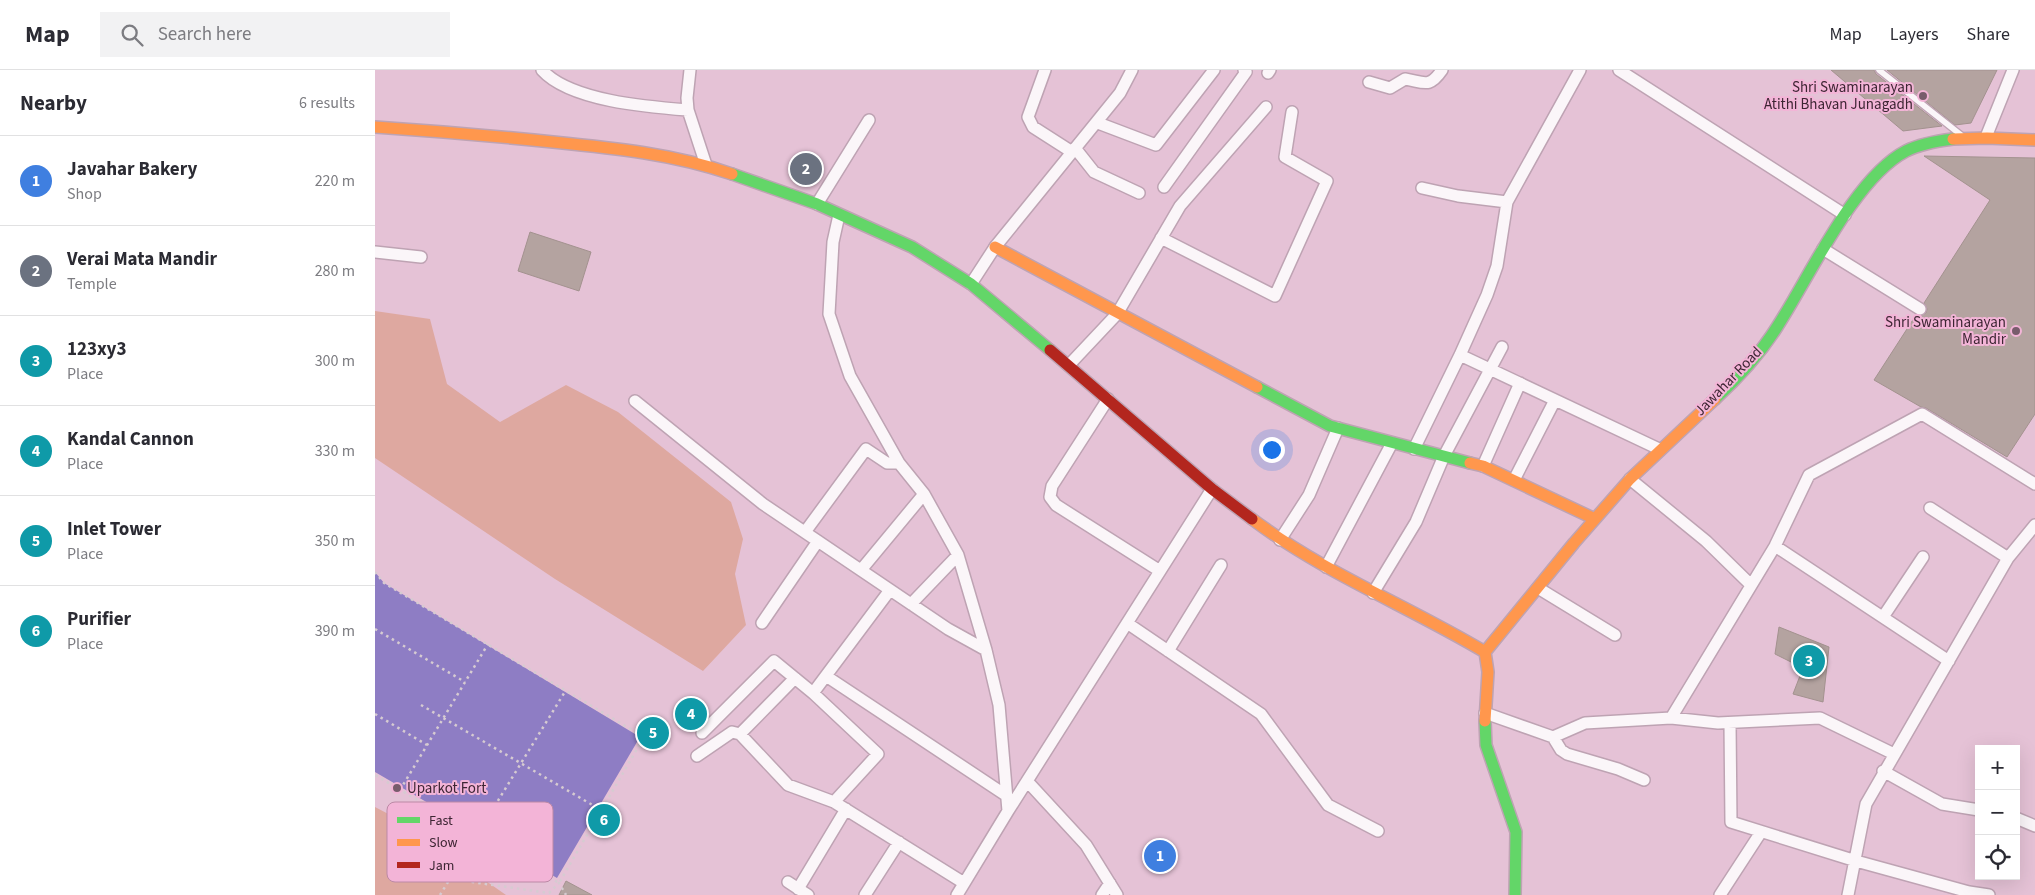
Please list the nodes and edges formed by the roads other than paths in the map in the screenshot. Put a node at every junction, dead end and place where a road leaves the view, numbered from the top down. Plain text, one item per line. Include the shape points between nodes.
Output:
1 (541, 70) edge
2 (690, 70) edge
3 (1045, 70) edge
4 (1132, 70) edge
5 (1214, 70) edge
6 (1244, 70) edge
7 (1442, 70) edge
8 (1580, 70) edge
9 (1619, 70) edge
10 (1879, 70) edge
11 (2013, 70) edge
12 (1369, 82) dead end
13 (1267, 107) dead end
14 (688, 110) junction
15 (1292, 112) dead end
16 (869, 120) dead end
17 (1098, 123) junction
18 (375, 126) edge
19 (1986, 137) junction
20 (1967, 139) junction
21 (2035, 140) edge
22 (1074, 150) junction
23 (706, 165) junction
24 (1164, 187) dead end
25 (1422, 188) dead end
26 (1139, 193) dead end
27 (1507, 202) junction
28 (817, 204) junction
29 (839, 214) junction
30 (1845, 215) junction
31 (1161, 238) junction
32 (995, 247) junction
33 (1823, 249) junction
34 (375, 252) edge
35 (421, 257) dead end
36 (971, 284) junction
37 (1920, 309) dead end
38 (1117, 314) junction
39 (1502, 347) dead end
40 (1460, 355) junction
41 (1069, 365) junction
42 (1491, 370) junction
43 (1520, 383) junction
44 (1108, 399) junction
45 (1555, 400) junction
46 (635, 401) dead end
47 (1339, 428) junction
48 (1392, 443) junction
49 (1414, 449) junction
50 (1659, 449) junction
51 (1443, 456) junction
52 (899, 463) junction
53 (1483, 466) junction
54 (1630, 479) junction
55 (1514, 480) junction
56 (2035, 484) edge
57 (1212, 489) junction
58 (924, 494) junction
59 (1930, 508) dead end
60 (1595, 518) junction
61 (2035, 526) edge
62 (805, 532) junction
63 (1280, 540) junction
64 (818, 541) junction
65 (1775, 546) junction
66 (957, 555) junction
67 (1923, 557) dead end
68 (2008, 558) junction
69 (1221, 565) dead end
70 (1327, 567) junction
71 (861, 570) junction
72 (1160, 571) junction
73 (1751, 585) junction
74 (1538, 588) junction
75 (890, 590) junction
76 (1373, 593) junction
77 (911, 604) junction
78 (1883, 617) junction
79 (762, 623) dead end
80 (1127, 623) junction
81 (1615, 635) dead end
82 (987, 650) junction
83 (1168, 651) junction
84 (1485, 652) junction
85 (1949, 661) junction
86 (826, 676) junction
87 (795, 678) junction
88 (813, 693) junction
89 (1485, 713) junction
90 (1671, 718) junction
91 (1730, 723) junction
92 (702, 733) dead end
93 (740, 734) junction
94 (1553, 737) junction
95 (1894, 754) junction
96 (697, 756) dead end
97 (1883, 771) junction
98 (1644, 780) dead end
99 (1027, 781) junction
100 (1007, 796) junction
101 (834, 802) junction
102 (846, 809) junction
103 (1975, 809) edge
104 (1008, 811) junction
105 (2020, 820) edge
106 (2035, 826) edge
107 (1378, 831) dead end
108 (1761, 832) junction
109 (899, 842) junction
110 (1856, 861) junction
111 (964, 883) junction
112 (1110, 884) junction
113 (798, 889) edge
114 (865, 895) edge
115 (957, 895) edge
116 (1102, 895) edge
117 (1117, 895) edge
118 (1515, 895) edge
119 (1720, 895) edge
120 (1848, 895) edge
121 (1989, 895) edge

1 - 14 street via 561,85 577,91 625,104
2 - 14 street
3 - 22 street via 1029,122
4 - 17 street
5 - 17 street via 1156,145
6 - 24 street via 1247,72
7 - 12 street via 1430,83 1405,79 1390,88
8 - 27 street
9 - 30 street
10 - 20 lane
11 - 19 street
13 - 31 street via 1180,206
14 - 23 street
15 - 31 street via 1285,157 1327,181 1275,296
16 - 28 street
17 - 22 street
18 - 23 street via 633,150
19 - 20 street, Jawahar Road
19 - 21 street, Jawahar Road
20 - 30 street, Jawahar Road via 1906,151 1879,170
22 - 26 street via 1094,172
22 - 32 street
23 - 28 street
25 - 27 street
27 - 40 street via 1497,266
28 - 29 street
29 - 36 street via 912,247
29 - 52 street via 833,242 829,314 850,376
30 - 33 street, Jawahar Road
31 - 38 street
32 - 36 street
32 - 38 street
33 - 37 street
33 - 50 street, Jawahar Road via 1755,358
34 - 35 street
36 - 41 street
38 - 41 street
38 - 47 street
39 - 42 street
40 - 42 street
40 - 49 street
41 - 44 street
42 - 43 street
42 - 51 street
43 - 45 street
43 - 53 street
44 - 57 street
44 - 72 street via 1052,486 1050,497 1056,505
45 - 50 street
45 - 55 street
46 - 62 street via 763,504
47 - 48 street
47 - 63 street via 1309,496
48 - 49 street
48 - 70 street
49 - 51 street
50 - 54 street, Jawahar Road
51 - 53 street
51 - 76 street via 1416,522
52 - 58 street
52 - 62 street via 887,463 866,449
53 - 55 street
54 - 60 street, Jawahar Road
54 - 73 street via 1706,541
55 - 60 street
56 - 65 street via 1922,414 1809,475
57 - 63 street
57 - 72 street
58 - 66 street
58 - 71 street
59 - 68 street
60 - 74 street, Jawahar Road
61 - 68 street
62 - 64 street
63 - 70 street
64 - 71 street
64 - 79 street
65 - 73 street
65 - 78 street
66 - 77 street
66 - 82 street
67 - 78 street
68 - 85 street
69 - 83 street
70 - 76 street
71 - 75 street
72 - 80 street
73 - 90 street
74 - 81 street
74 - 84 street, Jawahar Road
75 - 77 street
75 - 86 street
76 - 84 street
77 - 82 street
78 - 85 street
80 - 83 street
80 - 99 street
82 - 100 street via 999,705
83 - 107 street via 1261,714 1329,805
84 - 89 street via 1488,672
85 - 95 street
86 - 88 street
86 - 100 street
87 - 88 street
87 - 92 street via 774,661
87 - 93 street
88 - 101 street via 878,754
89 - 94 street
89 - 118 street via 1486,745 1516,832
90 - 91 street
90 - 94 street via 1585,723
91 - 95 street via 1820,718
91 - 108 street via 1731,822
93 - 96 street via 732,732
93 - 101 street via 789,786
94 - 98 street via 1567,754
95 - 97 street
97 - 103 street via 1942,804
97 - 110 street via 1865,804
99 - 104 street
99 - 112 street via 1086,845
100 - 104 street
101 - 102 street
102 - 109 street
102 - 113 street
104 - 111 street
105 - 106 street
108 - 110 street
108 - 119 street
109 - 111 street
109 - 114 street
110 - 120 street
110 - 121 street
111 - 115 street
112 - 116 street
112 - 117 street

